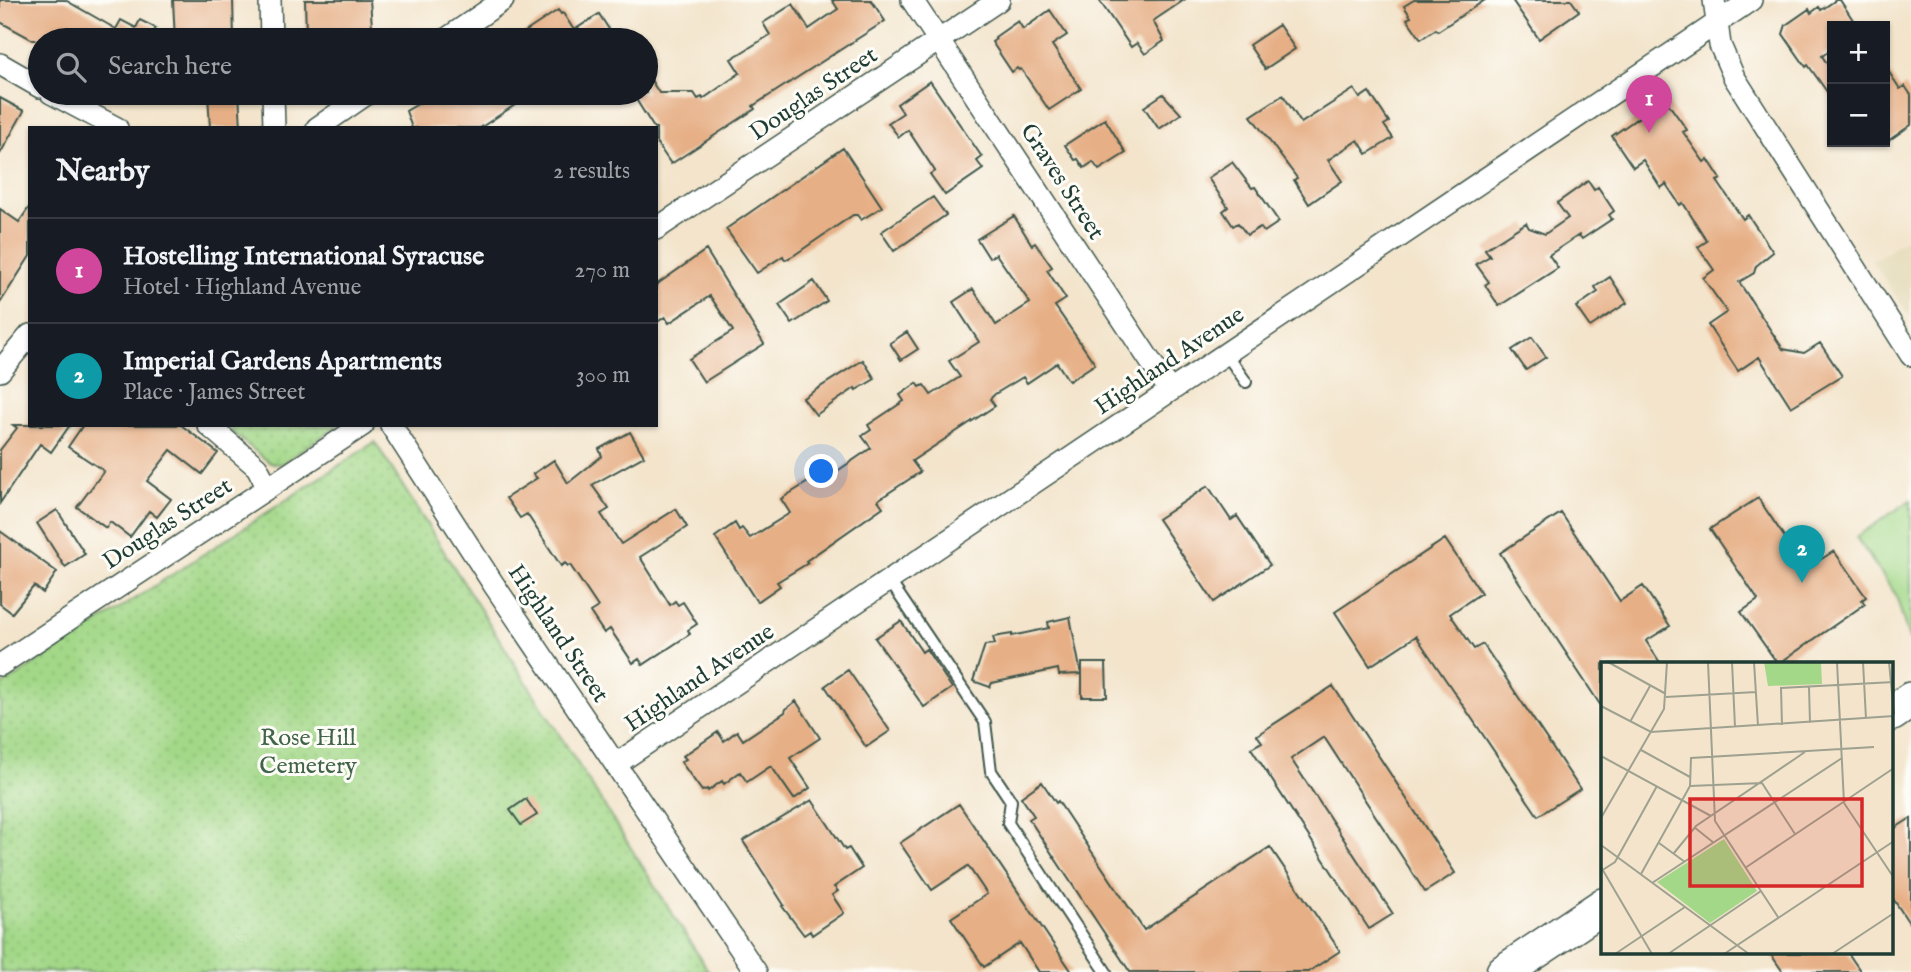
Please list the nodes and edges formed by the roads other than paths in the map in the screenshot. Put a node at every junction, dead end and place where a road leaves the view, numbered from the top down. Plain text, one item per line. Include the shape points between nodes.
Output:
1 (270, 0) edge
2 (503, 0) edge
3 (912, 0) edge
4 (999, 0) edge
5 (1714, 0) edge
6 (1751, 0) edge
7 (1715, 24) junction
8 (271, 28) edge
9 (462, 28) edge
10 (939, 40) junction
11 (0, 64) edge
12 (28, 79) edge
13 (74, 105) edge
14 (273, 105) edge
15 (351, 105) edge
16 (113, 126) edge
17 (274, 126) edge
18 (320, 126) edge
19 (658, 228) edge
20 (28, 337) edge
21 (1226, 354) junction
22 (1911, 355) edge
23 (0, 371) edge
24 (1246, 382) dead end
25 (1170, 391) junction
26 (210, 427) edge
27 (360, 427) edge
28 (392, 427) edge
29 (268, 488) junction
30 (889, 580) junction
31 (0, 665) edge
32 (1911, 700) edge
33 (1894, 712) edge
34 (616, 764) junction
35 (1601, 907) edge
36 (756, 972) edge
37 (1106, 972) edge
38 (1504, 972) edge

1 - 8 street
2 - 9 street
3 - 10 street, Graves Street
4 - 10 street, Douglas Street
5 - 7 street
6 - 7 street, Highland Avenue
7 - 21 street, Highland Avenue
7 - 22 street via 1734,77
10 - 19 street, Douglas Street
10 - 25 street, Graves Street
11 - 12 street
13 - 16 street
14 - 17 street
15 - 18 street
20 - 23 street
21 - 24 lane
21 - 25 street, Highland Avenue
25 - 30 street, Highland Avenue
26 - 29 street via 257,467
27 - 29 street, Douglas Street
28 - 34 street, Highland Street
29 - 31 street, Douglas Street
30 - 34 street, Highland Avenue
30 - 37 lane via 985,722 991,771 1011,801 1008,823
32 - 33 main road
34 - 36 street, Highland Street
35 - 38 main road

